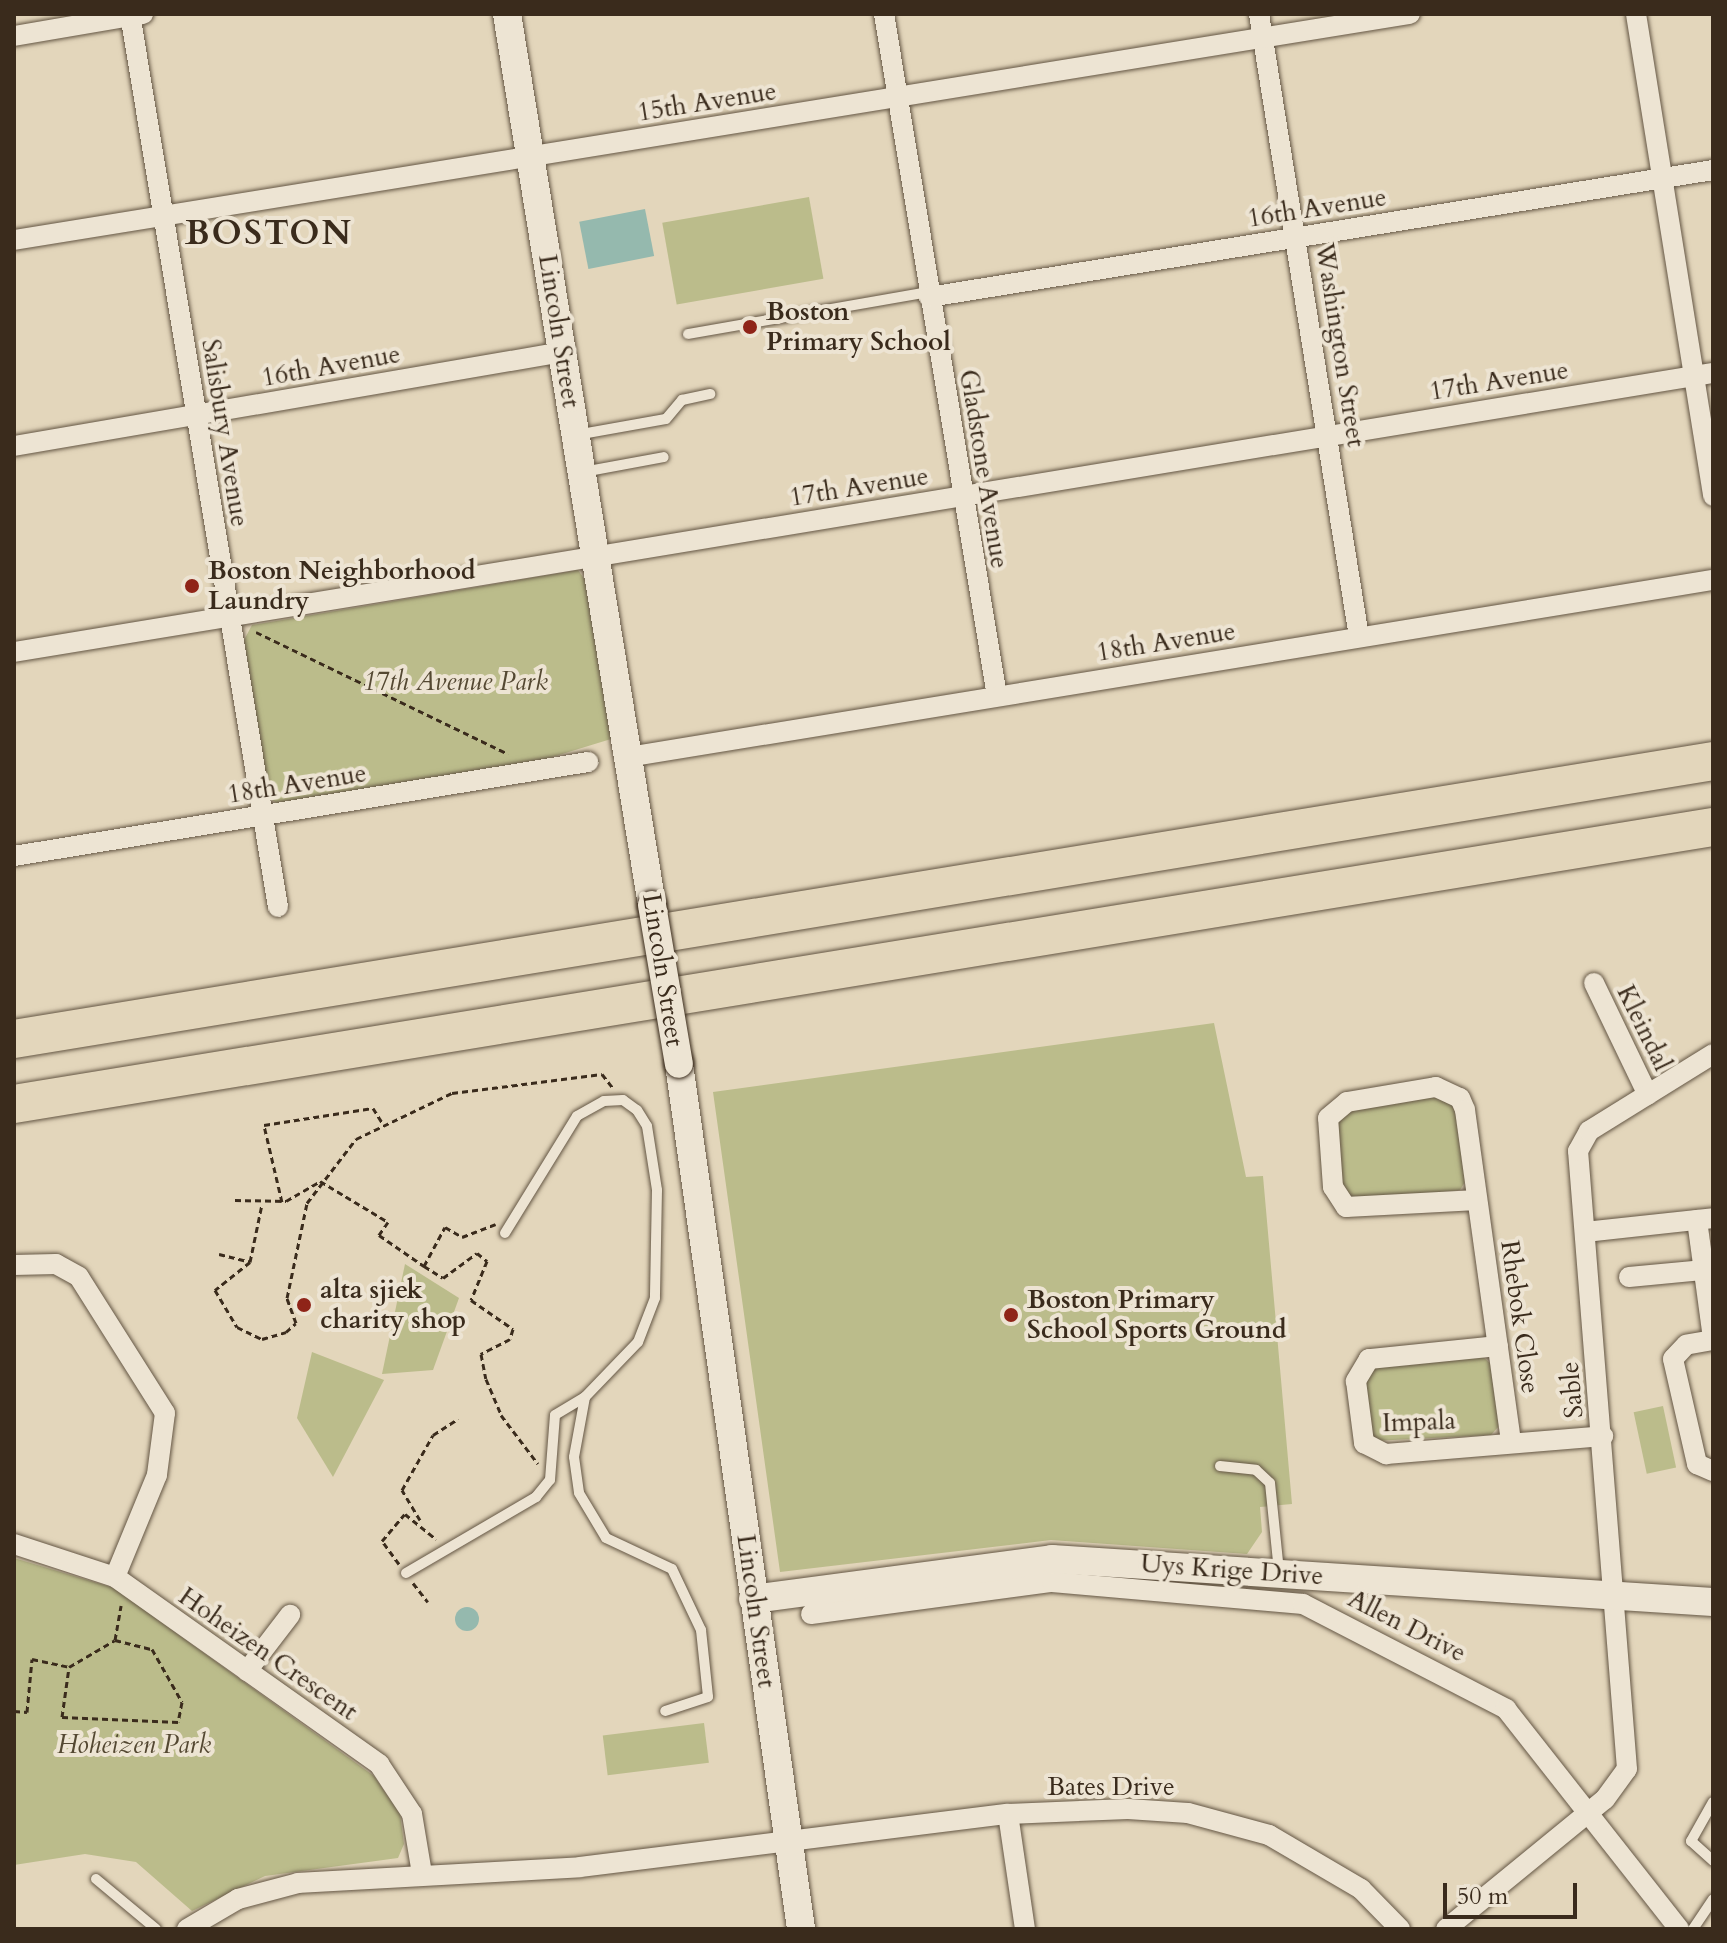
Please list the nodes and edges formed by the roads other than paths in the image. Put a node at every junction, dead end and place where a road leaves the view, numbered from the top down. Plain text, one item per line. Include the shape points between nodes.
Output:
1 (507, 14) edge
2 (884, 14) edge
3 (1259, 14) edge
4 (1410, 14) edge
5 (1636, 14) edge
6 (134, 15) edge
7 (14, 36) edge
8 (1263, 38) junction
9 (897, 98) junction
10 (530, 157) junction
11 (1713, 170) edge
12 (1662, 179) junction
13 (164, 217) junction
14 (1296, 238) junction
15 (14, 240) edge
16 (929, 295) junction
17 (688, 334) dead end
18 (563, 352) junction
19 (1704, 375) edge
20 (710, 394) dead end
21 (197, 416) junction
22 (576, 435) junction
23 (1328, 435) junction
24 (14, 446) edge
25 (664, 457) dead end
26 (581, 472) junction
27 (962, 496) junction
28 (1713, 496) edge
29 (595, 554) junction
30 (1713, 580) edge
31 (228, 617) junction
32 (1359, 637) junction
33 (14, 652) edge
34 (997, 696) junction
35 (1713, 735) edge
36 (628, 757) junction
37 (1713, 761) edge
38 (588, 762) dead end
39 (262, 815) junction
40 (1362, 818) junction
41 (1713, 827) edge
42 (1713, 853) edge
43 (14, 856) edge
44 (1469, 866) junction
45 (278, 907) dead end
46 (1594, 983) dead end
47 (14, 1039) edge
48 (1713, 1054) edge
49 (1648, 1095) junction
50 (14, 1104) edge
51 (1580, 1178) joint
52 (1477, 1200) junction
53 (1705, 1219) edge
54 (1585, 1232) junction
55 (505, 1233) dead end
56 (14, 1265) edge
57 (1708, 1270) edge
58 (1629, 1277) dead end
59 (1713, 1339) edge
60 (1498, 1346) junction
61 (585, 1397) junction
62 (1603, 1436) junction
63 (1511, 1442) junction
64 (1220, 1466) dead end
65 (1713, 1471) edge
66 (14, 1544) edge
67 (406, 1573) dead end
68 (1279, 1573) junction
69 (115, 1577) junction
70 (1616, 1597) junction
71 (753, 1599) junction
72 (1713, 1602) edge
73 (811, 1614) dead end
74 (290, 1615) dead end
75 (247, 1671) junction
76 (665, 1711) dead end
77 (1713, 1802) edge
78 (1592, 1811) junction
79 (1008, 1814) junction
80 (789, 1842) junction
81 (1713, 1861) edge
82 (422, 1874) junction
83 (96, 1879) dead end
84 (1713, 1899) edge
85 (156, 1929) edge
86 (187, 1929) edge
87 (801, 1929) edge
88 (1025, 1929) edge
89 (1400, 1929) edge
90 (1446, 1929) edge
91 (1679, 1929) edge
92 (1693, 1929) edge

1 - 10 street, Lincoln Street
2 - 9 street, Gladstone Avenue
3 - 8 street, Washington Street
4 - 8 street, 15th Avenue
5 - 12 street
6 - 7 street
6 - 13 street, Salisbury Avenue
8 - 9 street, 15th Avenue
8 - 14 street, Washington Street
9 - 10 street, 15th Avenue
9 - 16 street, Gladstone Avenue
10 - 13 street, 15th Avenue
10 - 18 street, Lincoln Street
11 - 12 street, 16th Avenue
12 - 14 street, 16th Avenue
12 - 19 street
13 - 15 street, 15th Avenue
13 - 21 street, Salisbury Avenue
14 - 16 street, 16th Avenue
14 - 23 street, Washington Street
16 - 17 lane
16 - 27 street, Gladstone Avenue
18 - 21 street, 16th Avenue
18 - 22 street, Lincoln Street
19 - 23 street, 17th Avenue
19 - 28 street
20 - 22 lane via 682,400 666,419
21 - 24 street, 16th Avenue
21 - 31 street, Salisbury Avenue
22 - 26 street, Lincoln Street
23 - 27 street, 17th Avenue
23 - 32 street, Washington Street
25 - 26 lane
26 - 29 street, Lincoln Street
27 - 29 street, 17th Avenue
27 - 34 street, Gladstone Avenue
29 - 31 street, 17th Avenue
29 - 36 street, Lincoln Street
30 - 32 street, 18th Avenue
31 - 33 street, 17th Avenue
31 - 39 street, Salisbury Avenue
32 - 34 street, 18th Avenue
34 - 36 street, 18th Avenue
35 - 40 highway
36 - 71 street, Lincoln Street, bridge via 679,1064
37 - 40 highway
38 - 39 street, 18th Avenue
39 - 43 street, 18th Avenue
39 - 45 street, Salisbury Avenue
40 - 47 highway
41 - 44 highway
42 - 44 highway via 1554,871
44 - 50 highway
46 - 49 street, Kleindal
48 - 49 street, Kleindal
49 - 51 street, Kleindal via 1584,1137
51 - 54 street, Sable
52 - 52 street, Rhebok Close via 1463,1104 1450,1090 1347,1102 1328,1118 1334,1192 1346,1207
52 - 60 street, Rhebok Close
53 - 54 street
53 - 57 street
54 - 62 street, Sable
55 - 61 lane via 566,1128 589,1106 623,1100 647,1126 657,1190 655,1298 638,1342
56 - 69 street via 56,1264 79,1277 165,1413 157,1475
57 - 58 street
57 - 59 street
59 - 65 street via 1686,1345 1673,1359 1697,1464
60 - 63 street, Rhebok Close
60 - 63 street, Impala via 1369,1359 1356,1376 1360,1432 1379,1453
61 - 67 lane via 555,1415 550,1480 536,1497
61 - 76 lane via 574,1457 579,1493 606,1538 672,1569 701,1630 708,1697
62 - 63 street, Impala
62 - 70 street, Sable
64 - 68 lane via 1256,1470 1270,1483
66 - 69 street, Hoheizen Crescent
68 - 70 street, Uys Krige Drive
68 - 71 street, Uys Krige Drive via 1052,1559
69 - 75 street, Hoheizen Crescent
70 - 72 street, Uys Krige Drive
70 - 78 street, Sable via 1629,1760
71 - 80 street, Lincoln Street
73 - 78 street, Allen Drive via 1052,1582 1288,1600 1499,1704
74 - 75 street
75 - 82 street, Hoheizen Crescent via 388,1774 412,1814
77 - 81 lane via 1691,1841
78 - 90 street, Sable
78 - 91 street, Allen Drive
79 - 80 street, Bates Drive
79 - 88 street
79 - 89 street, Bates Drive via 1128,1809 1232,1823 1318,1859
80 - 82 street via 580,1867
80 - 87 street, Lincoln Street
82 - 86 street via 277,1886
83 - 85 lane
84 - 92 lane

